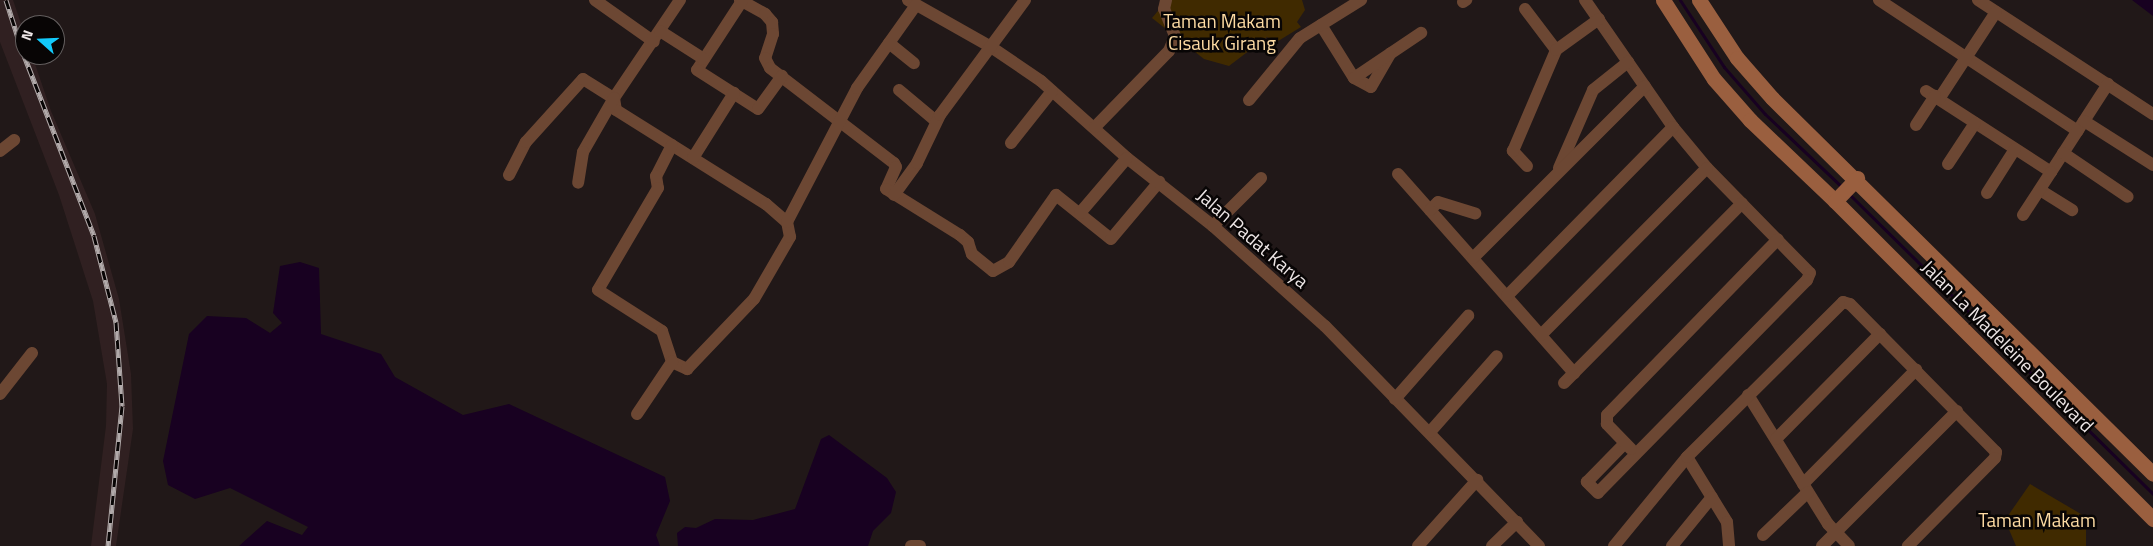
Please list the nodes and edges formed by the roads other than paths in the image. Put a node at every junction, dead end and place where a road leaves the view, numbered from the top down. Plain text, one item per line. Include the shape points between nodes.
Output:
1 (595, 0) edge
2 (680, 0) edge
3 (741, 0) edge
4 (1025, 0) edge
5 (1166, 0) edge
6 (1361, 0) edge
7 (1585, 0) edge
8 (1662, 0) edge
9 (1699, 0) edge
10 (1879, 0) edge
11 (1978, 0) edge
12 (912, 2) edge
13 (1525, 9) dead end
14 (1996, 12) junction
15 (1599, 19) junction
16 (1321, 26) junction
17 (1421, 33) dead end
18 (657, 37) junction
19 (889, 43) junction
20 (991, 47) junction
21 (1556, 50) junction
22 (1966, 58) junction
23 (704, 59) junction
24 (1628, 62) junction
25 (914, 63) dead end
26 (782, 76) junction
27 (2108, 84) junction
28 (1644, 86) junction
29 (899, 90) dead end
30 (1052, 91) junction
31 (734, 93) junction
32 (1933, 95) junction
33 (614, 98) junction
34 (1249, 100) dead end
35 (2153, 114) edge
36 (936, 121) junction
37 (841, 122) junction
38 (1975, 123) junction
39 (1916, 126) dead end
40 (2081, 126) junction
41 (1094, 127) junction
42 (1673, 127) junction
43 (14, 140) dead end
44 (1011, 143) dead end
45 (672, 145) junction
46 (2015, 149) junction
47 (0, 151) edge
48 (2064, 153) junction
49 (693, 158) junction
50 (1127, 158) junction
51 (1948, 164) dead end
52 (2153, 165) edge
53 (1527, 166) dead end
54 (1707, 168) junction
55 (2051, 172) junction
56 (1398, 174) dead end
57 (1557, 174) junction
58 (509, 175) dead end
59 (1261, 178) dead end
60 (1857, 178) junction
61 (1159, 182) junction
62 (578, 183) dead end
63 (2040, 190) junction
64 (1987, 192) dead end
65 (894, 195) junction
66 (2128, 197) dead end
67 (1835, 200) junction
68 (1742, 203) junction
69 (1430, 210) junction
70 (2072, 210) dead end
71 (1080, 213) junction
72 (1475, 213) dead end
73 (2023, 215) dead end
74 (787, 222) junction
75 (1213, 226) junction
76 (1778, 239) junction
77 (1473, 258) junction
78 (1507, 296) junction
79 (1468, 316) dead end
80 (1541, 334) junction
81 (1880, 334) junction
82 (32, 353) dead end
83 (1497, 356) dead end
84 (672, 362) junction
85 (1916, 370) junction
86 (1574, 372) junction
87 (1564, 383) dead end
88 (0, 394) edge
89 (1748, 395) junction
90 (1395, 399) junction
91 (1956, 411) junction
92 (637, 414) dead end
93 (1430, 432) junction
94 (1776, 439) junction
95 (1625, 443) junction
96 (1636, 453) junction
97 (1687, 457) junction
98 (2153, 474) edge
99 (1477, 480) junction
100 (1806, 488) junction
101 (1712, 497) junction
102 (2153, 519) edge
103 (1517, 522) junction
104 (1836, 532) junction
105 (1763, 535) dead end
106 (1425, 544) edge
107 (911, 546) edge
108 (920, 546) edge
109 (1492, 546) edge
110 (1539, 546) edge
111 (1614, 546) edge
112 (1672, 546) edge
113 (1728, 546) edge
114 (1822, 546) edge
115 (1850, 546) edge
116 (1908, 546) edge

1 - 18 street
2 - 18 street
3 - 23 street
3 - 26 street via 772,22 773,34 765,58 770,68
4 - 20 street
5 - 41 street via 1164,9 1175,36 1169,51
6 - 16 street
7 - 15 street
8 - 67 street, Jalan La Madeleine Boulevard via 1714,79 1750,120
9 - 60 street, Jalan La Madeleine Boulevard via 1737,58 1772,98
10 - 22 street
11 - 14 street
12 - 19 street
12 - 20 street, Jalan Padat Karya
13 - 21 street
14 - 22 street
14 - 27 street
15 - 21 street
15 - 24 street
16 - 17 street via 1354,78
16 - 34 street via 1300,38
18 - 23 street
18 - 33 street
19 - 25 street
19 - 37 street via 857,88
20 - 30 street, Jalan Padat Karya
20 - 36 street
21 - 53 street via 1513,151
22 - 32 street
22 - 40 street
23 - 31 street via 697,70
24 - 28 street
24 - 57 street via 1593,90
26 - 31 street via 758,109
26 - 37 street
27 - 35 street
27 - 40 street
28 - 42 street
28 - 57 street
29 - 36 street
30 - 41 street, Jalan Padat Karya
30 - 44 street
31 - 49 street
32 - 38 street
32 - 39 street
33 - 45 street via 616,110
33 - 58 street via 583,79 526,142
33 - 62 street via 583,152
36 - 65 street via 917,163
37 - 65 street via 894,163 896,167 886,189
37 - 74 street
38 - 46 street
38 - 51 street
40 - 48 street
40 - 52 street
41 - 50 street, Jalan Padat Karya
42 - 54 street
42 - 78 street
43 - 47 street
45 - 49 street
45 - 84 street via 656,176 658,188 598,288 662,331
46 - 55 street
46 - 64 street
48 - 55 street
48 - 66 street
49 - 74 street via 766,204
50 - 61 street, Jalan Padat Karya
50 - 71 street
54 - 68 street
54 - 80 street
55 - 63 street
56 - 69 street
57 - 77 street
59 - 75 street
60 - 67 street
60 - 98 street, Jalan La Madeleine Boulevard
61 - 71 street via 1111,239
61 - 75 street, Jalan Padat Karya
63 - 70 street
63 - 73 street
65 - 71 street via 960,235 968,242 972,254 993,271 1009,262 1056,196
67 - 102 street, Jalan La Madeleine Boulevard
68 - 76 street
68 - 86 street
69 - 72 street via 1438,202
69 - 77 street
74 - 84 street via 790,237 754,299 691,367 686,369
75 - 90 street, Jalan Padat Karya via 1313,314
76 - 95 street via 1607,414 1607,424
76 - 96 street via 1807,268 1807,280
77 - 78 street
78 - 80 street
79 - 90 street
80 - 86 street
81 - 85 street
81 - 89 street via 1850,304 1837,304
81 - 94 street
82 - 88 street
83 - 93 street
84 - 92 street
85 - 91 street
85 - 100 street
86 - 87 street
89 - 94 street
89 - 97 street
90 - 93 street, Jalan Padat Karya
91 - 104 street
91 - 116 street via 1992,446 1995,458
93 - 99 street, Jalan Padat Karya
94 - 100 street
95 - 96 street
95 - 96 street via 1587,482 1598,493
97 - 101 street
97 - 111 street
99 - 103 street, Jalan Padat Karya
99 - 106 street
100 - 104 street
100 - 105 street
101 - 112 street
101 - 113 street via 1727,522
103 - 109 street
103 - 110 street, Jalan Padat Karya
104 - 114 street
104 - 115 street
107 - 108 street

